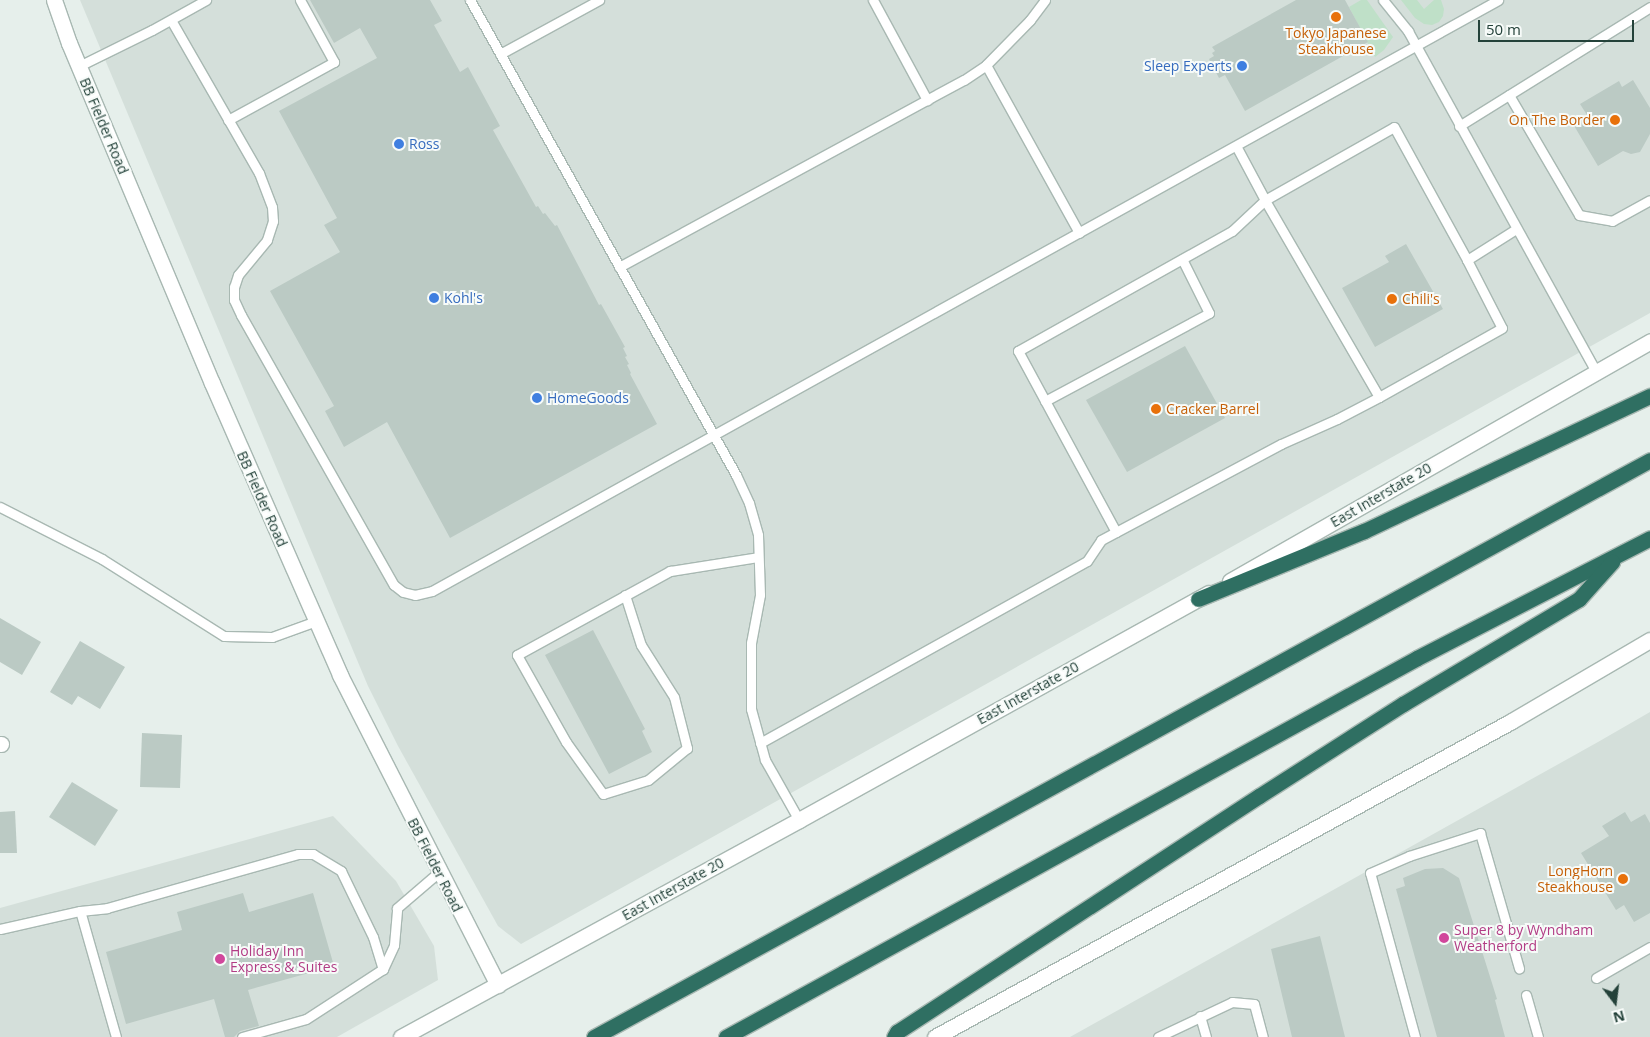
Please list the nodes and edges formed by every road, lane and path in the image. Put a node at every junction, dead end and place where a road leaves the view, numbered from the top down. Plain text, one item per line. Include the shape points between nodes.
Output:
1 (54, 0) edge
2 (206, 0) edge
3 (300, 0) edge
4 (470, 0) edge
5 (599, 0) edge
6 (873, 0) edge
7 (1044, 0) edge
8 (1383, 0) edge
9 (1498, 0) edge
10 (1650, 9) edge
11 (171, 20) junction
12 (1416, 47) junction
13 (500, 54) junction
14 (986, 65) junction
15 (79, 66) junction
16 (1510, 95) junction
17 (927, 100) junction
18 (228, 120) junction
19 (1460, 126) junction
20 (1236, 146) junction
21 (1265, 200) junction
22 (1650, 200) edge
23 (1516, 229) junction
24 (1079, 233) junction
25 (1182, 259) junction
26 (1467, 260) junction
27 (619, 267) junction
28 (1650, 342) edge
29 (1596, 372) junction
30 (1650, 396) edge
31 (1379, 397) junction
32 (1045, 401) junction
33 (714, 435) junction
34 (1650, 460) edge
35 (0, 507) edge
36 (1116, 532) junction
37 (1650, 538) edge
38 (1619, 555) junction
39 (758, 557) junction
40 (625, 595) junction
41 (1198, 599) junction
42 (316, 621) junction
43 (1650, 640) edge
44 (760, 743) junction
45 (799, 820) junction
46 (439, 872) junction
47 (80, 911) junction
48 (0, 930) edge
49 (1650, 947) edge
50 (1519, 968) dead end
51 (383, 969) junction
52 (1596, 978) dead end
53 (498, 985) junction
54 (1526, 995) dead end
55 (1200, 1016) junction
56 (116, 1037) edge
57 (242, 1037) edge
58 (401, 1037) edge
59 (594, 1037) edge
60 (726, 1037) edge
61 (894, 1037) edge
62 (935, 1037) edge
63 (1158, 1037) edge
64 (1206, 1037) edge
65 (1263, 1037) edge
66 (1415, 1037) edge
67 (1538, 1037) edge

1 - 15 main road, BB Fielder Road
2 - 11 lane
3 - 18 lane via 334,62
4 - 13 lane
5 - 13 lane
6 - 17 lane
7 - 14 lane via 1030,20
8 - 12 lane via 1408,31
9 - 12 lane
10 - 16 lane
11 - 15 lane
11 - 18 lane
12 - 19 lane
12 - 20 lane
13 - 27 lane
14 - 17 lane
14 - 24 lane
15 - 42 main road, BB Fielder Road
16 - 19 lane
16 - 22 lane via 1579,215 1612,221
17 - 27 lane
18 - 33 lane via 267,191 273,221 267,240 238,275 234,300 394,585 403,592 414,595 432,591
19 - 23 lane
20 - 21 lane
20 - 24 lane
21 - 25 lane via 1232,231
21 - 26 lane via 1394,127
21 - 31 lane
23 - 26 lane
23 - 29 lane
24 - 33 lane
25 - 32 lane via 1018,351
25 - 32 lane via 1209,313
26 - 31 lane via 1502,328
27 - 33 lane
28 - 29 main road, East Interstate 20
29 - 41 main road, East Interstate 20
30 - 41 highway via 1364,531
31 - 36 lane via 1337,420 1281,444
32 - 36 lane
33 - 39 lane via 749,503 758,535
34 - 59 highway
35 - 42 lane via 102,559 224,636 272,637
36 - 44 lane via 1101,540 1087,561
37 - 38 highway
38 - 60 highway via 1417,658
38 - 61 highway via 1578,598 1275,786 897,1032
39 - 40 lane via 670,570
39 - 44 lane via 760,595 751,643 750,677 752,709
40 - 40 lane via 518,655 566,742 603,794 648,780 687,748 674,697 641,645
41 - 45 main road, East Interstate 20
42 - 46 main road, BB Fielder Road via 371,740
43 - 62 main road via 1510,722
44 - 45 lane via 776,782
45 - 53 main road, East Interstate 20
46 - 51 lane via 397,908 394,944
46 - 53 main road, BB Fielder Road
47 - 48 lane
47 - 51 lane via 108,908 298,854 313,854 341,871 373,937
47 - 56 lane
49 - 52 lane
50 - 66 lane via 1480,833 1409,856 1370,873
51 - 57 lane via 306,1018
53 - 58 main road, East Interstate 20
54 - 67 lane
55 - 63 lane
55 - 64 lane
55 - 65 lane via 1232,1002 1254,1004

